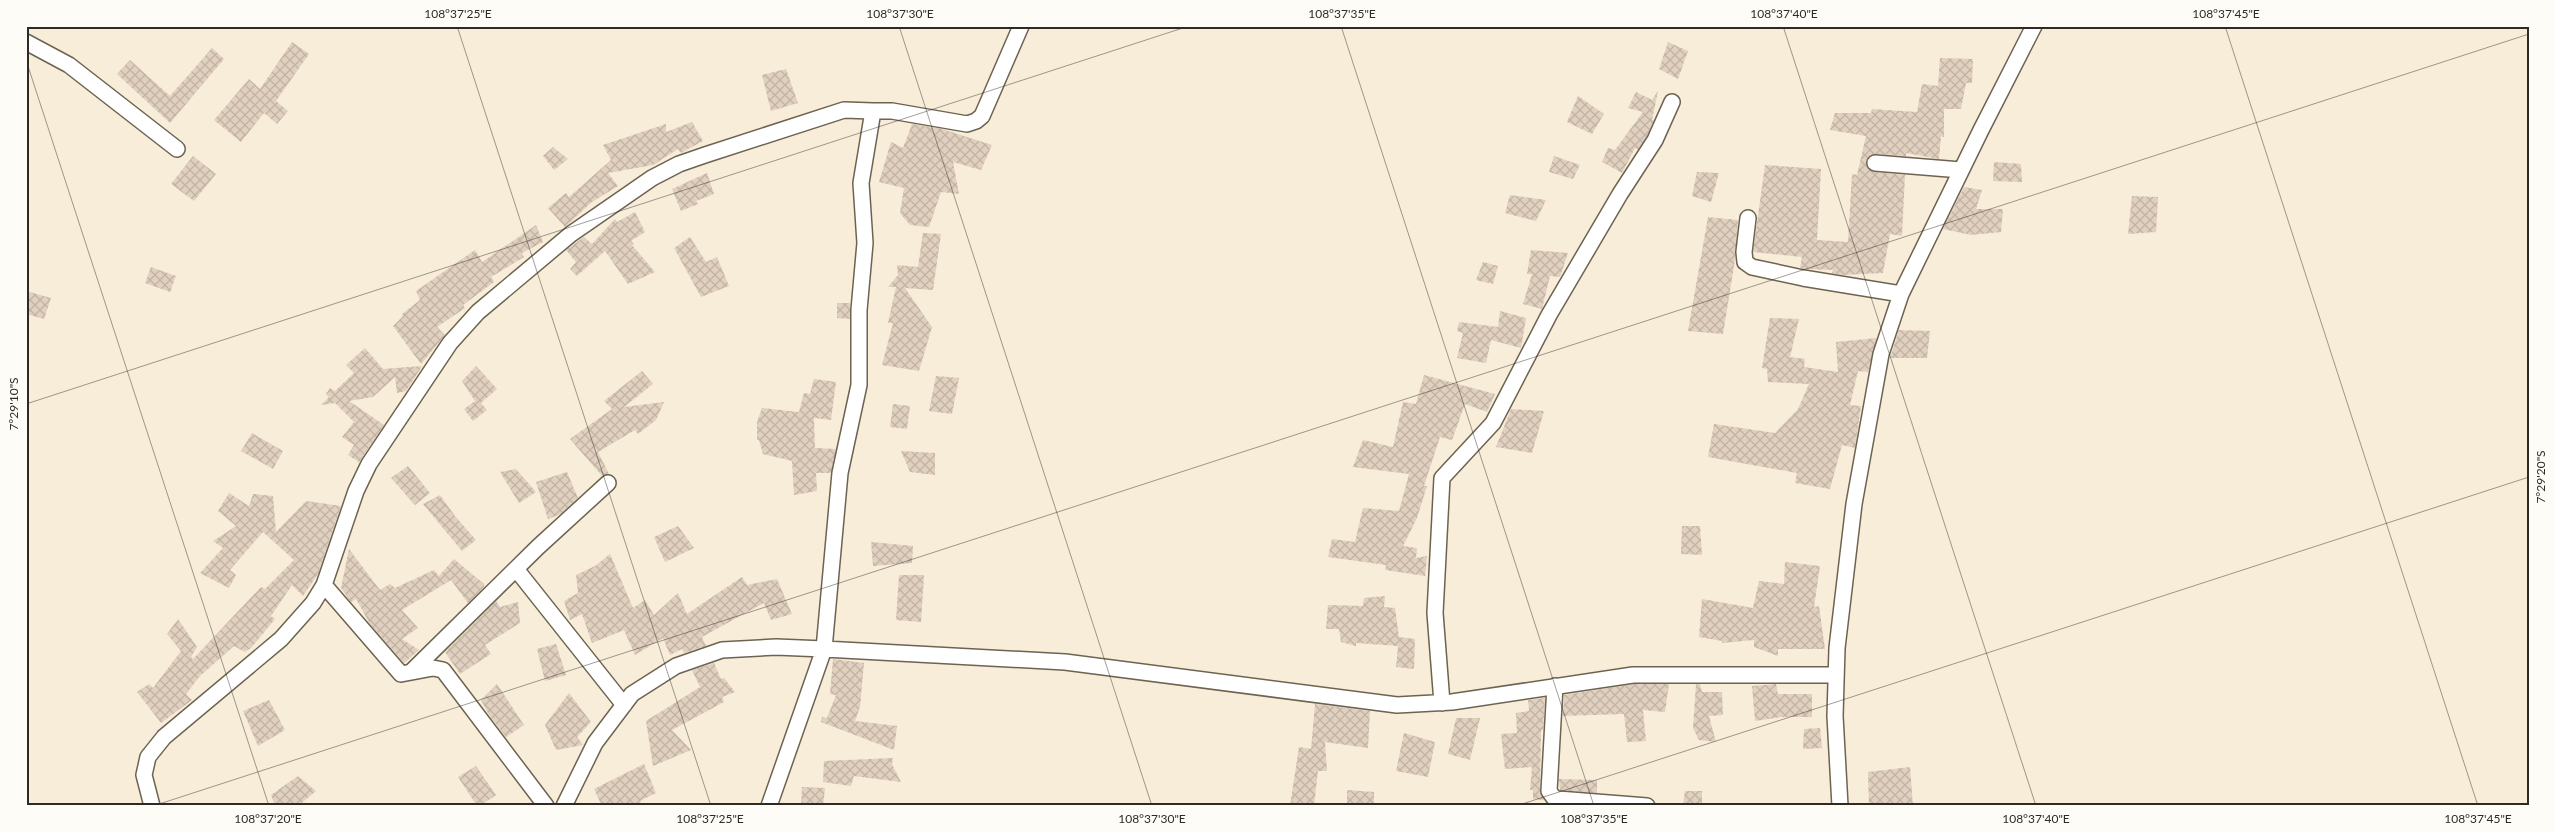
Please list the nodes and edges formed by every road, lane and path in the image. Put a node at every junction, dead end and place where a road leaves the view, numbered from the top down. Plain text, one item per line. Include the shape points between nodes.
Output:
1 (1021, 26) edge
2 (2034, 26) edge
3 (26, 42) edge
4 (1672, 102) dead end
5 (873, 111) junction
6 (177, 149) dead end
7 (1875, 163) dead end
8 (1961, 170) junction
9 (1748, 218) dead end
10 (1901, 294) junction
11 (608, 483) dead end
12 (516, 569) junction
13 (324, 586) junction
14 (824, 649) junction
15 (410, 673) junction
16 (1834, 676) junction
17 (1555, 686) junction
18 (1442, 703) junction
19 (624, 705) junction
20 (152, 806) edge
21 (546, 806) edge
22 (564, 806) edge
23 (769, 806) edge
24 (1647, 806) edge
25 (1840, 806) edge

1 - 5 street via 982,116 976,122 967,124 892,111
2 - 8 street
3 - 6 street via 69,65
4 - 18 street via 1655,140 1549,315 1493,423 1442,478 1434,613
5 - 13 street via 844,110 679,164 629,192 571,234 484,306 450,343 369,464 356,491
5 - 14 street via 861,183 865,243 858,385 840,474
7 - 8 street
8 - 10 street
9 - 10 street via 1744,252 1745,262 1752,267
10 - 16 street via 1880,354 1853,514
11 - 12 street
12 - 15 street
12 - 19 street
13 - 15 street via 401,674
13 - 20 street via 281,639 154,747 144,766
14 - 18 street via 1065,662 1373,703
14 - 19 street via 722,650 676,666 632,694
14 - 23 street
15 - 21 street via 433,668 443,670
16 - 17 street via 1647,674
16 - 25 street
17 - 18 street
17 - 24 street via 1551,794 1558,799
19 - 22 street via 595,744

